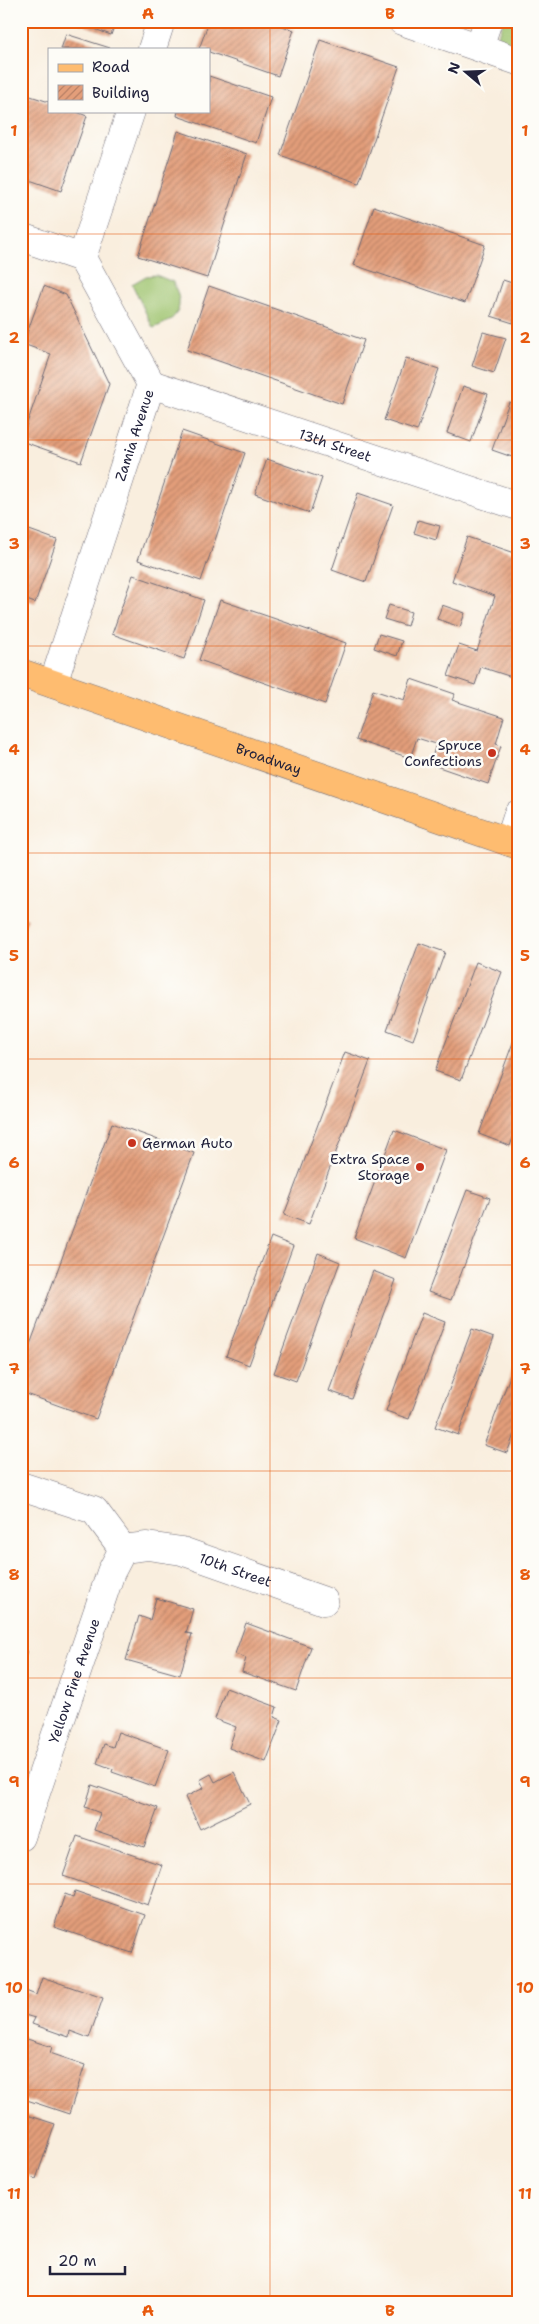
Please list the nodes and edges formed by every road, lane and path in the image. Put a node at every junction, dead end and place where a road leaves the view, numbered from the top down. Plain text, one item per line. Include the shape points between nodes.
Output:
1 (161, 21) edge
2 (402, 21) edge
3 (488, 21) edge
4 (479, 47) junction
5 (152, 48) edge
6 (518, 61) edge
7 (131, 112) edge
8 (21, 237) edge
9 (82, 258) junction
10 (151, 384) junction
11 (518, 506) edge
12 (21, 673) edge
13 (53, 684) junction
14 (518, 814) edge
15 (513, 843) edge
16 (21, 1486) edge
17 (135, 1547) junction
18 (324, 1600) dead end
19 (21, 1837) edge

1 - 5 street
2 - 4 street
3 - 4 street
4 - 6 street
7 - 9 street
8 - 9 street
9 - 10 street, Zamia Avenue
10 - 11 street, 13th Street
10 - 13 street, Zamia Avenue
12 - 13 main road, Broadway
13 - 15 main road, Broadway
14 - 15 street
16 - 17 street via 94,1510
17 - 18 street, 10th Street via 182,1551
17 - 19 street, Yellow Pine Avenue via 110,1572

